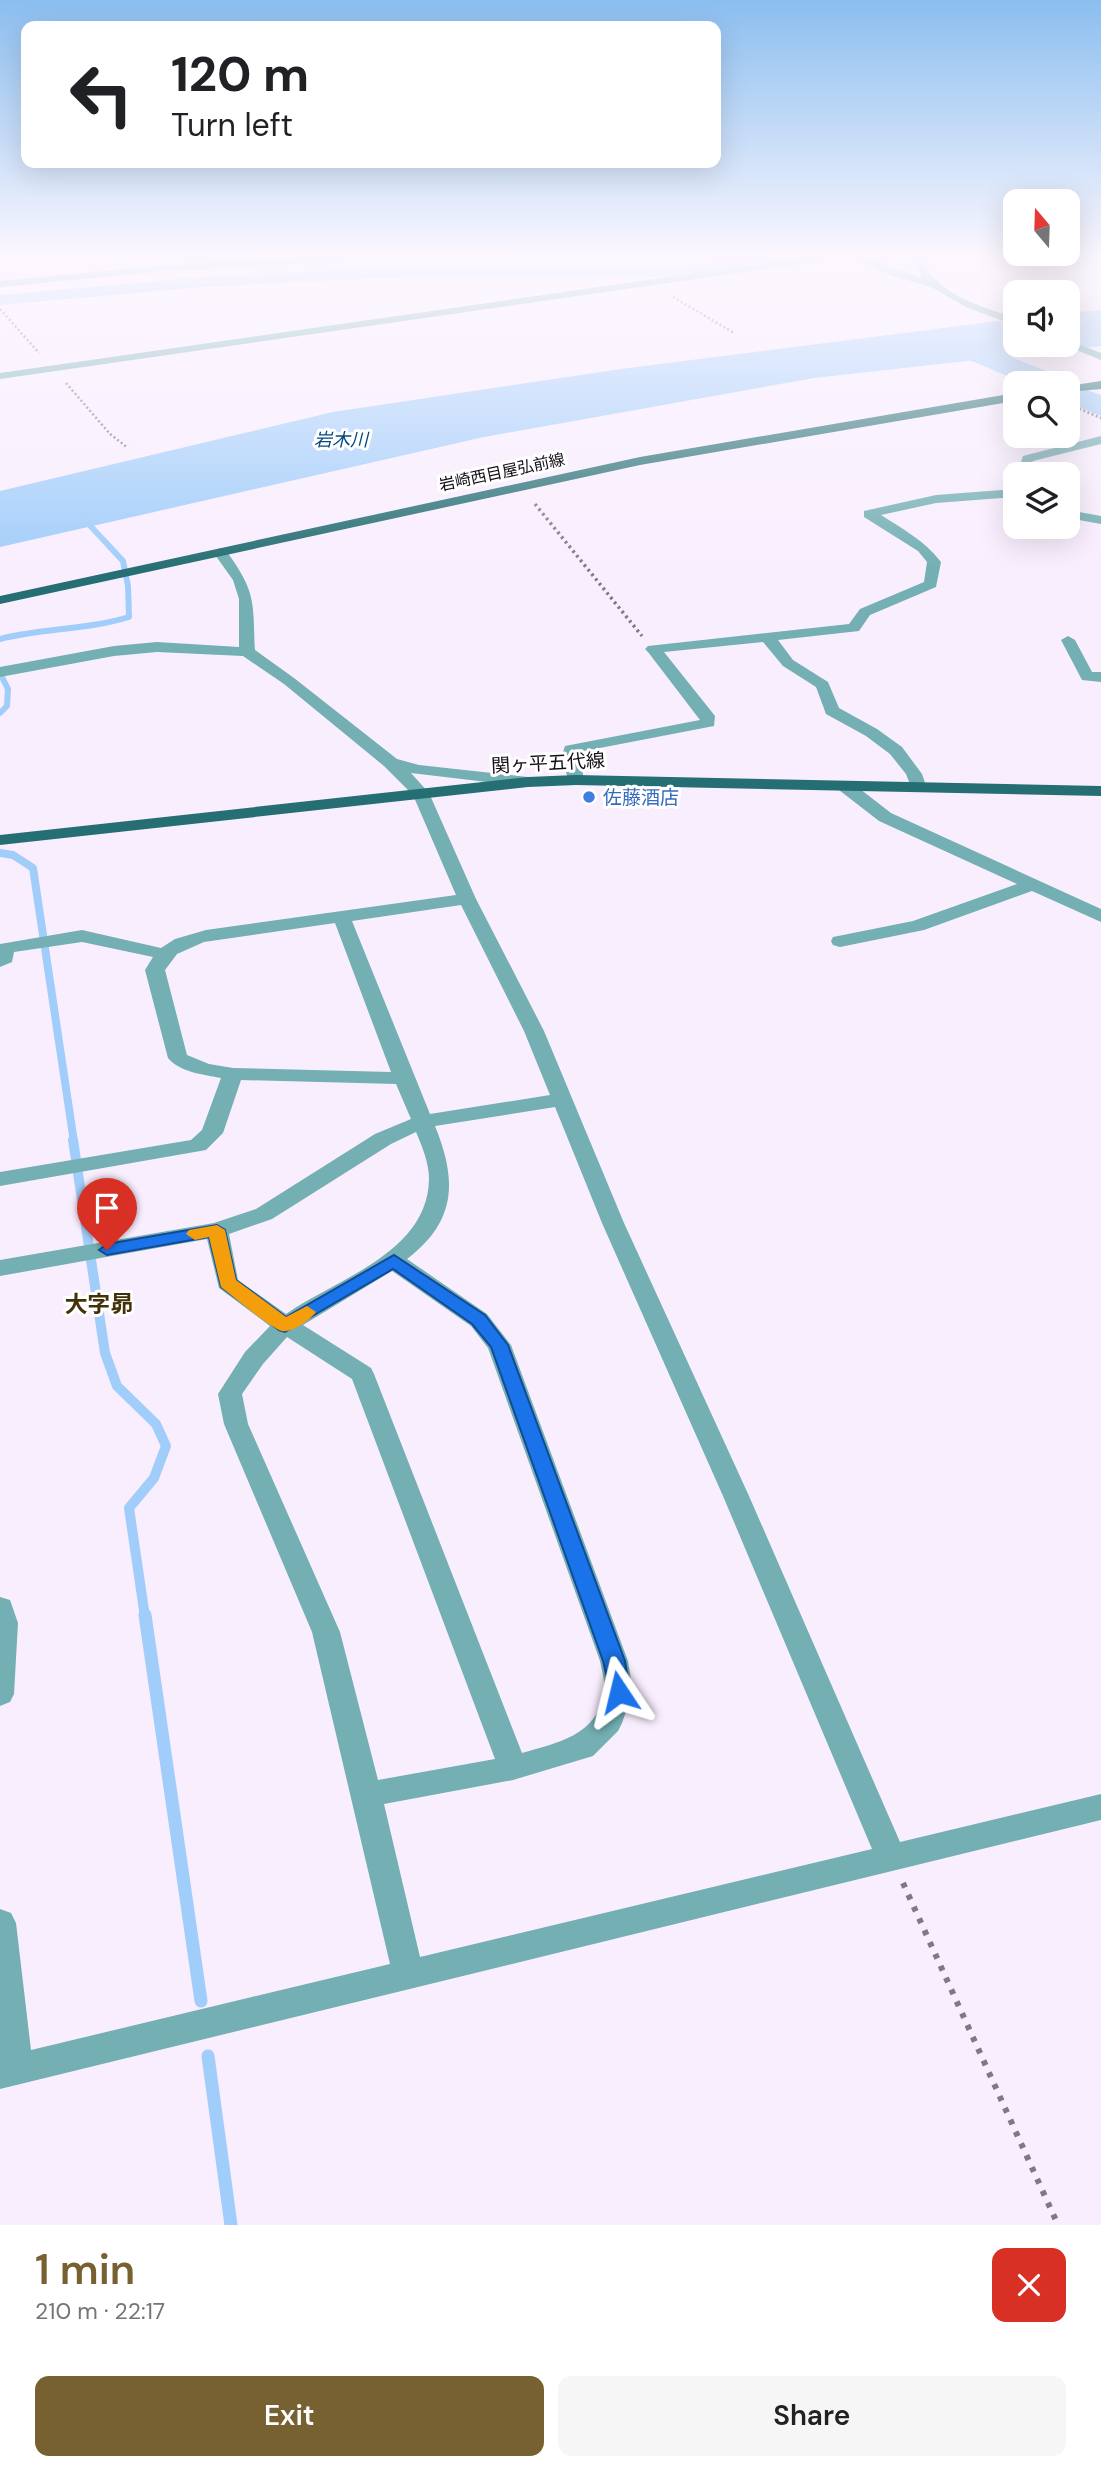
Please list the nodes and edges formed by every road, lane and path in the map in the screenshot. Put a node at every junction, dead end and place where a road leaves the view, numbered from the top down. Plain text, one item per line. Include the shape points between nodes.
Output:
1 (47, 362) edge
2 (97, 362) edge
3 (53, 368) junction
4 (0, 376) edge
5 (1101, 384) edge
6 (1080, 387) edge
7 (1003, 399) edge
8 (1080, 409) edge
9 (1101, 418) edge
10 (1101, 440) edge
11 (128, 448) dead end
12 (1026, 462) edge
13 (1003, 495) edge
14 (535, 504) dead end
15 (1080, 516) edge
16 (1101, 520) edge
17 (220, 552) junction
18 (0, 600) edge
19 (768, 638) junction
20 (1068, 640) dead end
21 (653, 649) junction
22 (247, 652) junction
23 (7, 671) edge
24 (1101, 677) edge
25 (390, 762) junction
26 (576, 780) junction
27 (528, 782) junction
28 (845, 786) junction
29 (919, 788) junction
30 (1101, 791) edge
31 (421, 793) junction
32 (0, 840) edge
33 (1033, 885) junction
34 (467, 899) junction
35 (1101, 916) edge
36 (342, 918) junction
37 (840, 941) dead end
38 (163, 954) junction
39 (0, 961) edge
40 (233, 1074) junction
41 (404, 1078) junction
42 (561, 1100) junction
43 (421, 1122) junction
44 (0, 1179) edge
45 (217, 1230) junction
46 (394, 1261) junction
47 (0, 1268) edge
48 (285, 1325) junction
49 (0, 1608) edge
50 (0, 1694) edge
51 (513, 1768) junction
52 (367, 1795) junction
53 (1101, 1807) edge
54 (891, 1857) junction
55 (0, 1923) edge
56 (408, 1975) junction
57 (9, 2071) edge
58 (1058, 2225) edge

1 - 3 path
2 - 3 street
3 - 4 street
3 - 11 path via 110,434
5 - 6 main road
7 - 17 main road, 岩崎西目屋弘前線 via 640,461
8 - 9 path
10 - 12 street
13 - 19 street via 936,499 869,514 923,548 934,562 931,584 865,612 854,628
14 - 21 path
15 - 16 street
17 - 18 main road, 岩崎西目屋弘前線
17 - 22 street via 240,580 246,599
19 - 21 street
19 - 29 street via 788,663 823,685 832,710 862,726 904,760 916,772
20 - 24 street via 1087,677
21 - 26 street via 708,723 571,749
22 - 23 street via 157,647
22 - 25 street
25 - 27 street via 418,770
25 - 31 street
26 - 27 main road, 関ヶ平五代線
26 - 28 main road, 関ヶ平五代線
27 - 31 main road, 関ヶ平五代線
28 - 29 main road, 関ヶ平五代線
28 - 33 street via 885,817
29 - 30 main road, 関ヶ平五代線
31 - 32 main road, 関ヶ平五代線
31 - 34 street
33 - 35 street
33 - 37 street via 917,926
34 - 36 street
34 - 42 street via 534,1031
36 - 38 street via 206,936 175,944
36 - 41 street
38 - 39 street via 82,936 5,948 5,958
38 - 40 street via 155,970 178,1058
40 - 41 street
40 - 44 street via 212,1133 198,1145
41 - 43 street
42 - 43 street
42 - 54 street
43 - 45 street via 383,1139 264,1214
43 - 46 street via 440,1177 438,1201 423,1229
45 - 47 street
45 - 48 street via 228,1283
46 - 48 street
46 - 51 street via 478,1320 499,1345 614,1661 619,1692 608,1723 583,1747
48 - 51 street via 362,1374
48 - 52 street via 258,1350 230,1394 236,1424 326,1632
49 - 50 street via 4,1623
51 - 52 street
52 - 56 street
53 - 54 street
54 - 56 street
54 - 58 path
55 - 57 street
56 - 57 street

